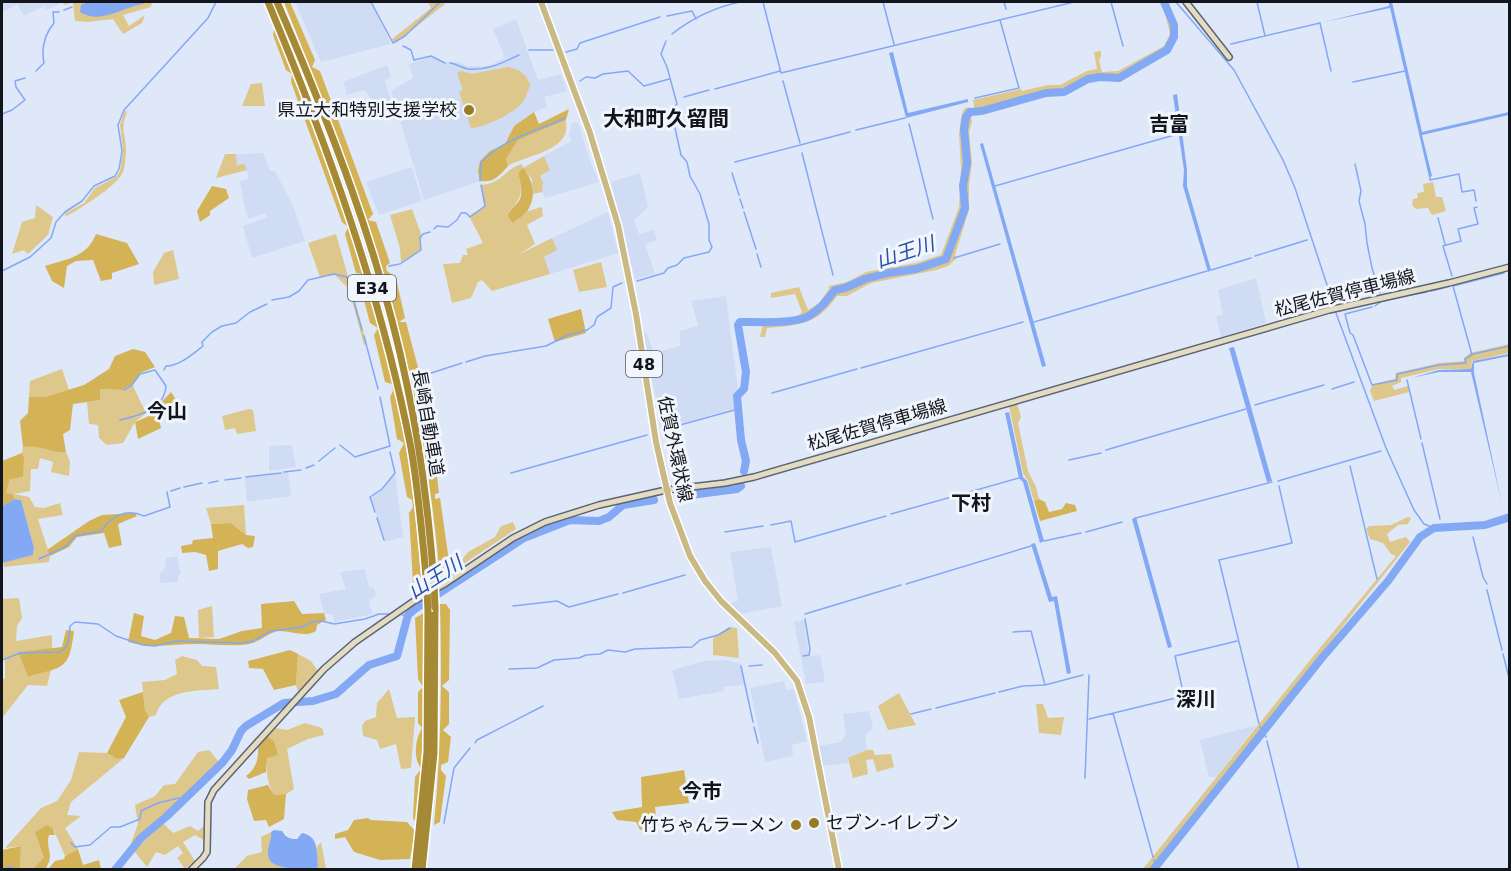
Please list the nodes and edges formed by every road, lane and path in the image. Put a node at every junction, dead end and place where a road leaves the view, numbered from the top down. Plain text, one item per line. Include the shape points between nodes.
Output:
1 (268, 2) edge
2 (276, 2) edge
3 (541, 2) edge
4 (1186, 2) edge
5 (1229, 57) dead end
6 (1509, 267) edge
7 (666, 490) junction
8 (425, 816) junction
9 (191, 870) edge
10 (415, 870) edge
11 (422, 870) edge
12 (839, 870) edge

1 - 8 highway, 長崎自動車道 / E34, bridge via 343,196 382,326 411,448 428,612
2 - 8 highway, 長崎自動車道 / E34, bridge via 352,193 407,383 418,445 435,607 436,717
3 - 7 main road, 佐賀外環状線 / 48 via 590,133 618,225
4 - 5 main road
6 - 7 main road, 松尾佐賀停車場線 via 1329,310 754,477
7 - 9 main road, 松尾佐賀停車場線 via 545,522 513,538 355,642 324,669 214,790 208,802 207,852
7 - 12 main road, 佐賀外環状線 / 48 via 690,556 705,581 797,681 809,717
8 - 10 highway, 長崎自動車道 / E34
8 - 11 highway, 長崎自動車道 / E34

